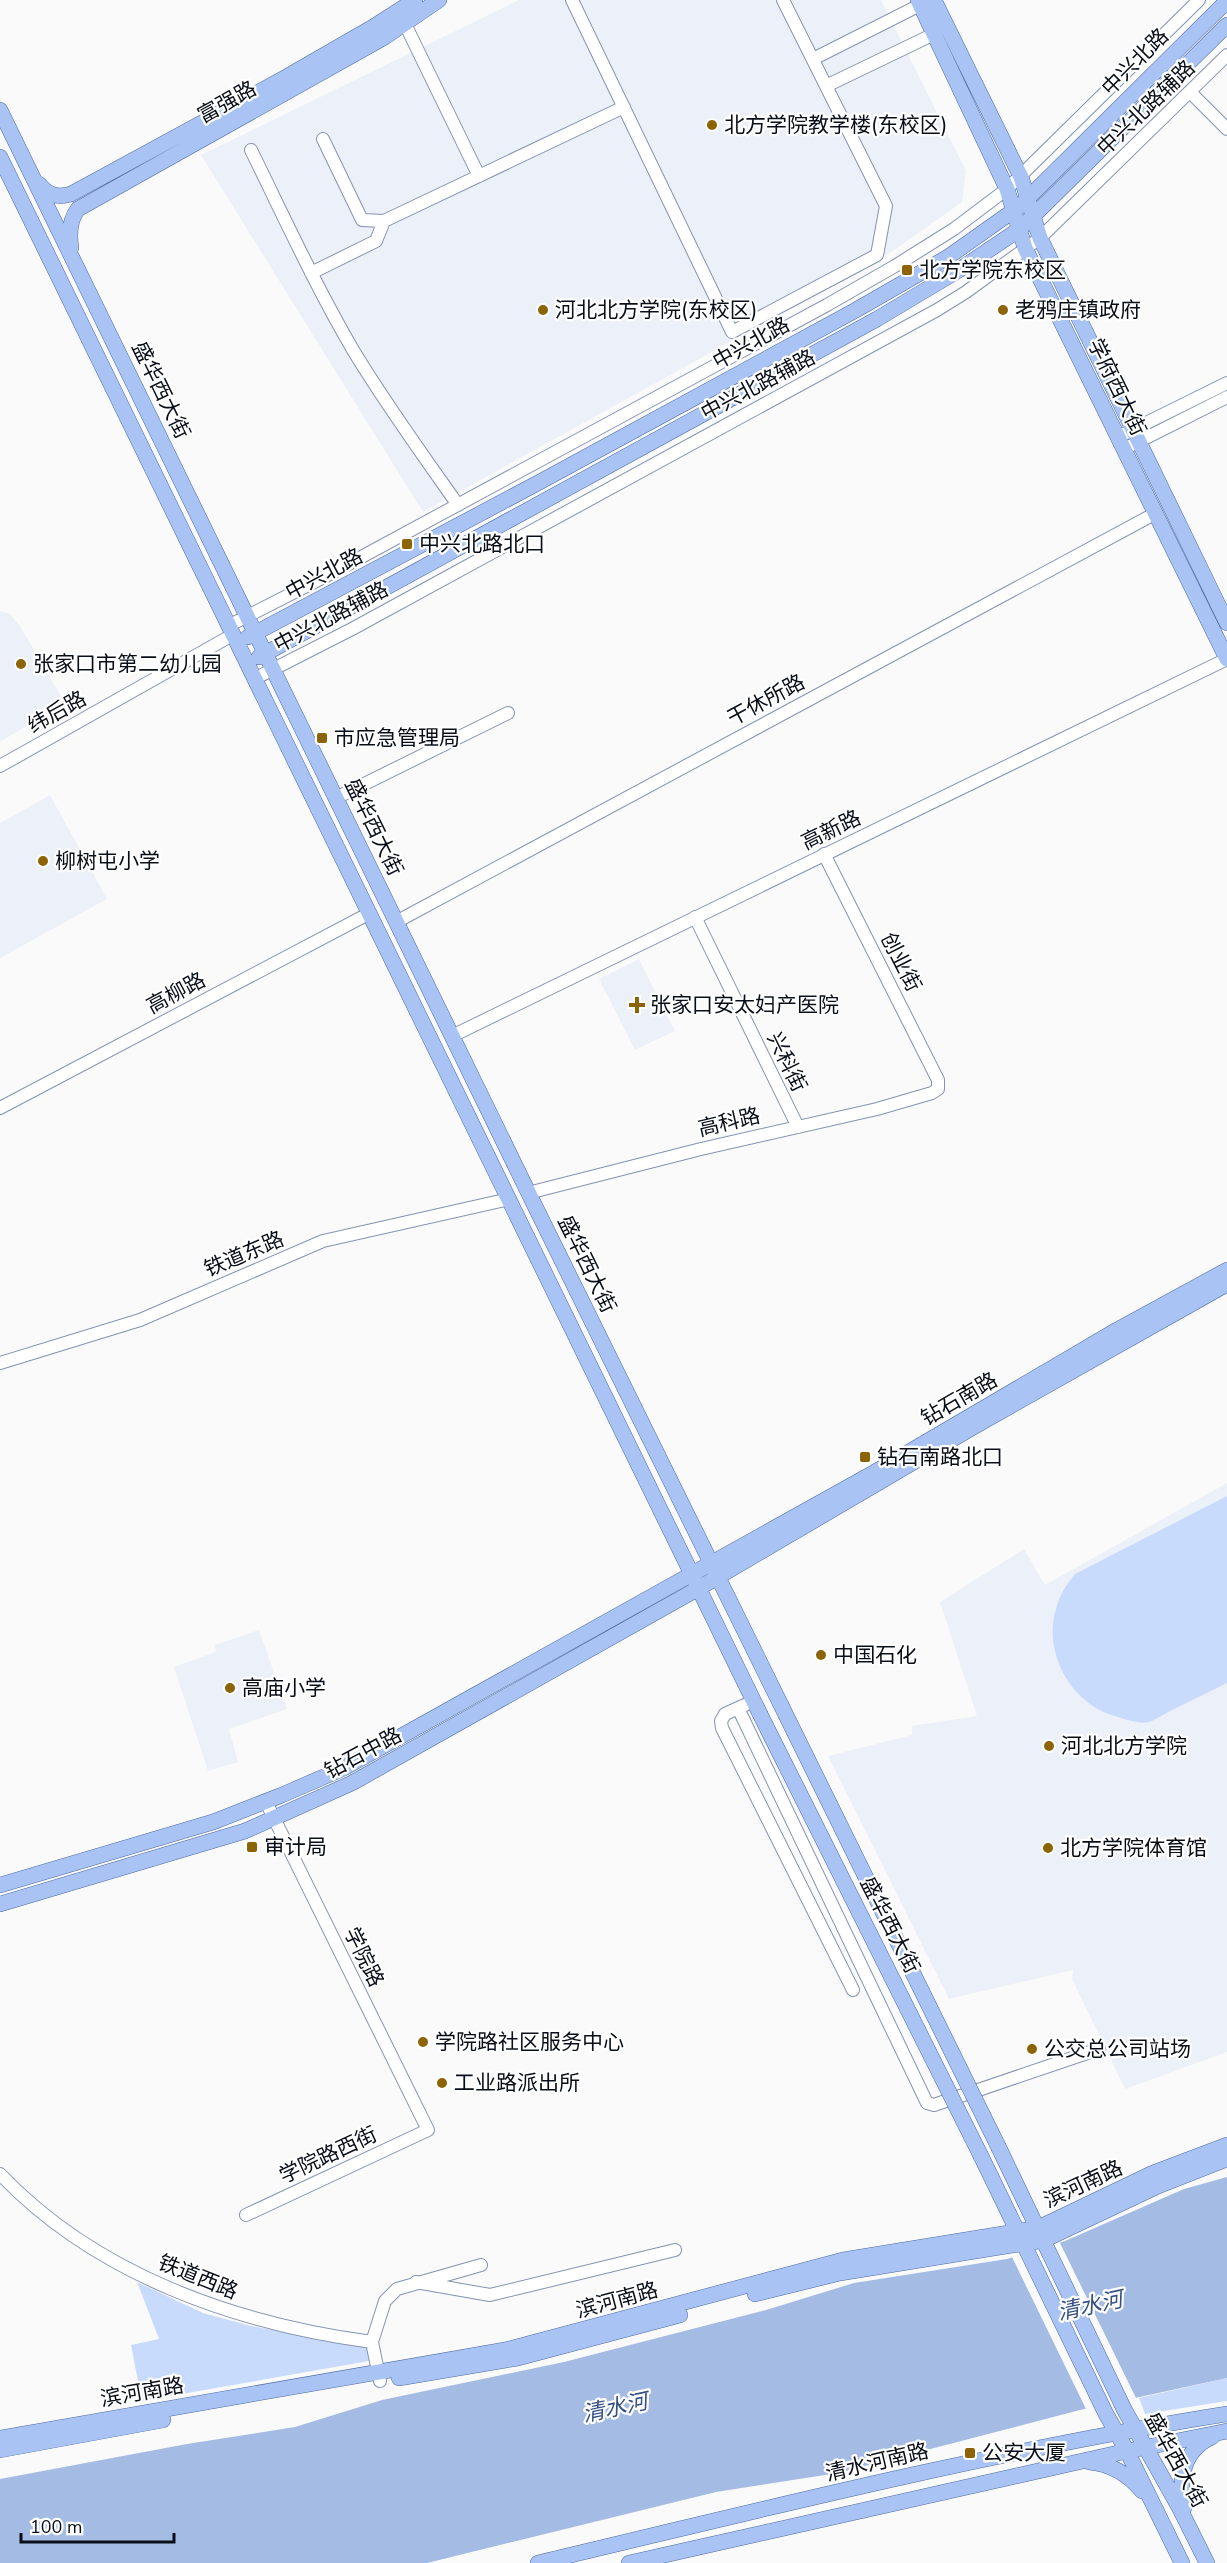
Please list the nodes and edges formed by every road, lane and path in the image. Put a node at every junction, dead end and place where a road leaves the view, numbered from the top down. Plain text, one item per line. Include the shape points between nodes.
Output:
1 (415, 0) edge
2 (439, 0) edge
3 (572, 0) edge
4 (783, 0) edge
5 (1199, 0) edge
6 (1227, 1) edge
7 (924, 2) edge
8 (405, 24) junction
9 (1227, 26) edge
10 (934, 34) junction
11 (1227, 55) edge
12 (813, 59) junction
13 (826, 86) junction
14 (1190, 92) junction
15 (624, 107) junction
16 (0, 110) edge
17 (1227, 129) edge
18 (323, 139) dead end
19 (251, 150) dead end
20 (0, 157) edge
21 (479, 176) junction
22 (33, 177) junction
23 (1021, 177) junction
24 (15, 186) junction
25 (1007, 189) junction
26 (71, 194) junction
27 (1028, 196) junction
28 (78, 208) junction
29 (1014, 208) junction
30 (49, 214) junction
31 (1035, 217) junction
32 (384, 221) junction
33 (1020, 229) junction
34 (1040, 238) junction
35 (1025, 248) junction
36 (48, 256) junction
37 (74, 260) junction
38 (311, 273) junction
39 (1227, 383) edge
40 (1227, 397) edge
41 (1128, 439) junction
42 (458, 505) junction
43 (1155, 513) junction
44 (248, 616) junction
45 (1227, 623) edge
46 (256, 633) junction
47 (232, 635) junction
48 (266, 654) junction
49 (1227, 659) edge
50 (248, 662) junction
51 (274, 670) junction
52 (256, 678) junction
53 (508, 713) dead end
54 (288, 745) junction
55 (0, 766) edge
56 (336, 798) junction
57 (824, 854) junction
58 (370, 913) junction
59 (695, 917) junction
60 (396, 922) junction
61 (452, 1036) junction
62 (938, 1089) joint
63 (0, 1108) edge
64 (798, 1127) junction
65 (528, 1193) junction
66 (509, 1199) junction
67 (1227, 1270) edge
68 (1227, 1284) edge
69 (0, 1363) edge
70 (621, 1381) junction
71 (602, 1390) junction
72 (712, 1562) junction
73 (692, 1573) junction
74 (719, 1576) junction
75 (699, 1588) junction
76 (757, 1707) junction
77 (738, 1708) junction
78 (266, 1802) junction
79 (274, 1819) junction
80 (0, 1886) edge
81 (0, 1904) edge
82 (853, 1990) dead end
83 (1099, 2049) dead end
84 (428, 2130) joint
85 (1227, 2145) edge
86 (1227, 2159) edge
87 (0, 2174) edge
88 (246, 2215) dead end
89 (1043, 2237) junction
90 (1023, 2243) junction
91 (675, 2250) dead end
92 (482, 2265) dead end
93 (416, 2282) junction
94 (372, 2342) junction
95 (379, 2377) junction
96 (1227, 2414) edge
97 (1135, 2429) junction
98 (1226, 2431) edge
99 (1116, 2432) junction
100 (0, 2438) edge
101 (1145, 2447) junction
102 (0, 2450) edge
103 (1127, 2451) junction
104 (1080, 2461) junction
105 (1154, 2506) junction
106 (1187, 2523) junction
107 (538, 2563) edge
108 (629, 2563) edge
109 (1182, 2563) edge
110 (1207, 2563) edge

1 - 26 main road, 富强路 via 298,70
2 - 8 main road, 富强路
3 - 15 street
4 - 12 street
5 - 23 street, 中兴北路辅路
6 - 27 main road, 中兴北路
7 - 10 main road, 学府西大街
7 - 12 street
7 - 23 main road, 学府西大街
8 - 21 street
8 - 28 main road, 富强路
9 - 31 main road, 中兴北路
10 - 13 street
10 - 25 main road, 学府西大街
11 - 14 street, 中兴北路辅路
12 - 13 street
13 - 15 street via 886,206 877,255 732,332
14 - 17 street
14 - 34 street, 中兴北路辅路
15 - 21 street
16 - 22 main road, 盛华西大街
18 - 32 street via 362,220
19 - 38 street
20 - 24 main road, 盛华西大街
21 - 32 street
22 - 26 main road via 46,192 62,197
22 - 30 main road, 盛华西大街
23 - 25 street, 中兴北路辅路
23 - 27 main road, 学府西大街
24 - 30 main road via 33,211
24 - 36 main road, 盛华西大街
25 - 29 main road, 学府西大街
25 - 42 street, 中兴北路辅路 via 976,214 895,266
26 - 30 main road, 富强路
27 - 29 main road, 中兴北路
27 - 31 main road, 学府西大街
28 - 30 main road, 富强路
28 - 37 main road via 70,226
29 - 33 main road, 学府西大街
29 - 46 main road, 中兴北路 via 948,257 856,310
30 - 36 main road via 43,238
30 - 37 main road, 盛华西大街
31 - 33 main road, 中兴北路
31 - 34 main road, 学府西大街
32 - 38 street via 376,241
33 - 35 main road, 学府西大街
33 - 48 main road, 中兴北路 via 877,319
34 - 35 street, 中兴北路辅路
34 - 41 main road, 学府西大街
35 - 41 main road, 学府西大街
35 - 51 street, 中兴北路辅路 via 937,310
36 - 47 main road, 盛华西大街
37 - 44 main road, 盛华西大街
38 - 42 street via 397,419
39 - 41 street
40 - 41 street
41 - 43 main road, 学府西大街
41 - 45 main road, 学府西大街
42 - 44 street, 中兴北路辅路
43 - 49 main road, 学府西大街
43 - 60 street, 干休所路
44 - 46 main road, 盛华西大街
44 - 47 street, 中兴北路辅路
46 - 47 main road, 中兴北路
46 - 48 main road, 盛华西大街
47 - 50 main road, 盛华西大街
47 - 54 street via 267,720
47 - 55 street, 纬后路
48 - 50 main road, 中兴北路
48 - 51 main road, 盛华西大街
49 - 57 street, 高新路
50 - 52 main road, 盛华西大街
51 - 52 street, 中兴北路辅路
51 - 56 main road, 盛华西大街
52 - 54 main road, 盛华西大街
53 - 56 street
54 - 58 main road, 盛华西大街
56 - 60 main road, 盛华西大街
57 - 59 street, 高新路
57 - 62 street, 创业街 via 938,1080
58 - 63 street, 高柳路
58 - 66 main road, 盛华西大街
59 - 61 street, 高新路
59 - 64 street, 兴科街
60 - 61 main road, 盛华西大街
61 - 65 main road, 盛华西大街
62 - 64 street, 高科路 via 877,1109
64 - 65 street, 高科路
65 - 70 main road, 盛华西大街
66 - 69 street, 铁道东路 via 322,1241 140,1320
66 - 71 main road, 盛华西大街
67 - 72 main road, 钻石南路
68 - 74 main road, 钻石南路
70 - 71 main road
70 - 72 main road, 盛华西大街
71 - 73 main road, 盛华西大街
72 - 73 main road, 钻石中路
72 - 74 main road, 盛华西大街
73 - 75 main road, 盛华西大街
73 - 78 main road, 钻石中路 via 344,1768
74 - 75 main road, 钻石中路
74 - 89 main road, 盛华西大街, bridge
75 - 76 main road, 盛华西大街
75 - 79 main road, 钻石中路 via 362,1778
76 - 77 street
76 - 90 main road, 盛华西大街, bridge
77 - 82 street via 725,1714 722,1728
77 - 83 street via 927,2103 934,2105
78 - 79 street, 学院路
78 - 80 main road, 钻石中路
79 - 81 main road, 钻石中路
79 - 84 street, 学院路
84 - 88 street, 学院路西街
85 - 89 main road, 滨河南路 via 1154,2174
86 - 89 main road, 滨河南路
87 - 94 street, 铁道西路 via 64,2229 151,2280 236,2314 332,2337
89 - 90 main road, 滨河南路
89 - 97 main road, 盛华西大街
90 - 95 main road, 滨河南路 via 840,2273 518,2358
90 - 99 main road, 盛华西大街
91 - 93 street via 490,2295
92 - 93 street
93 - 94 street via 390,2294
94 - 95 street
95 - 100 main road, 滨河南路
95 - 102 main road, 滨河南路
96 - 97 main road, 清水河南路
97 - 99 main road, 清水河南路
97 - 101 main road, 盛华西大街
98 - 101 main road, 清水河南路
98 - 106 main road via 1199,2444 1185,2464 1182,2497
99 - 103 main road, 盛华西大街
99 - 107 main road, 清水河南路
101 - 103 main road, 清水河南路
101 - 106 main road, 盛华西大街
103 - 104 main road, 清水河南路
103 - 105 main road, 盛华西大街
104 - 105 main road via 1101,2463 1121,2472
104 - 108 main road, 清水河南路
105 - 109 main road, 盛华西大街
106 - 110 main road, 盛华西大街

